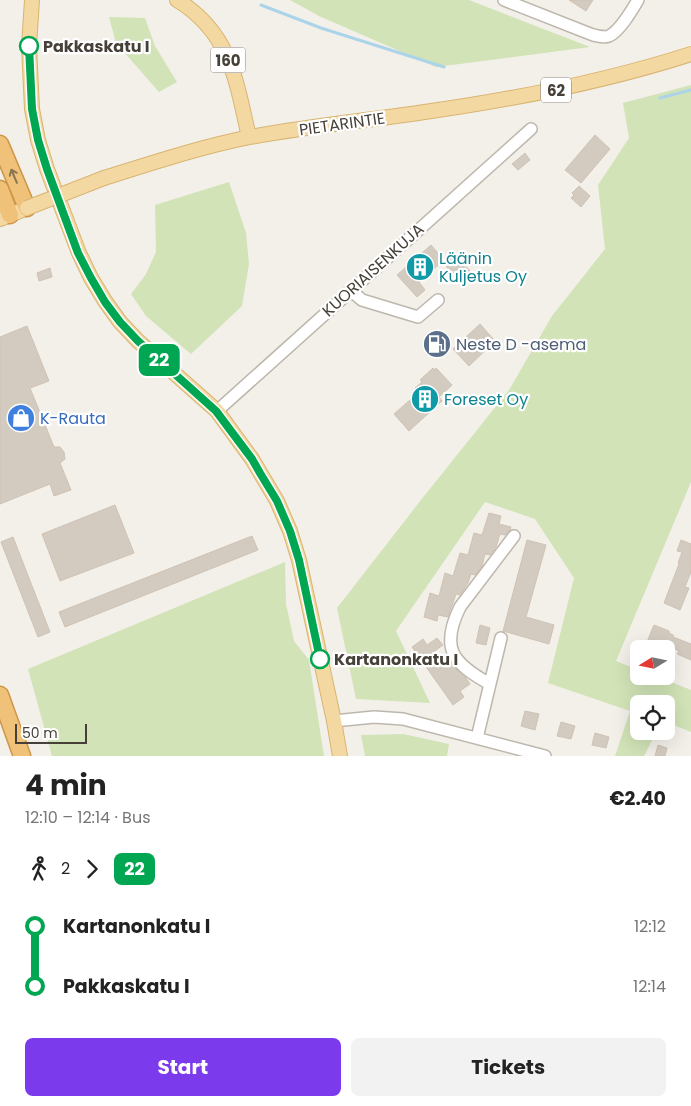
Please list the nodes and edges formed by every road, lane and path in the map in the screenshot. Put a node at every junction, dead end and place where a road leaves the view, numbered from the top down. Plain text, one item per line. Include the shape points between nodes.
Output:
1 (32, 0) edge
2 (177, 0) edge
3 (504, 0) edge
4 (638, 0) edge
5 (691, 54) edge
6 (531, 129) dead end
7 (249, 138) junction
8 (0, 144) edge
9 (0, 190) edge
10 (27, 208) junction
11 (5, 217) edge
12 (350, 290) junction
13 (438, 300) dead end
14 (216, 411) junction
15 (514, 536) dead end
16 (501, 638) dead end
17 (490, 684) junction
18 (0, 695) edge
19 (334, 721) junction
20 (477, 738) junction
21 (22, 756) edge
22 (340, 756) edge
23 (546, 756) edge

1 - 14 main road via 29,46 32,109 47,169 78,253 120,322
2 - 7 main road, 160 via 210,27 225,50 235,76
3 - 4 street via 602,37 616,31
5 - 7 main road, PIETARINTIE / 62 via 554,90
6 - 12 street, KUORIAISENKUJA
7 - 10 main road, PIETARINTIE / 62, bridge via 104,178
10 -> 8 highway
9 - 11 highway
10 - 11 main road, PIETARINTIE / 62
12 - 13 street via 362,300 418,317
12 - 14 street, KUORIAISENKUJA
14 - 19 main road via 252,459 277,501 290,531
15 - 17 street via 460,607 450,637 450,648 464,668
16 - 17 street
17 - 20 street
18 - 21 highway
19 - 20 street via 374,717 403,719
19 - 22 main road
20 - 23 street

